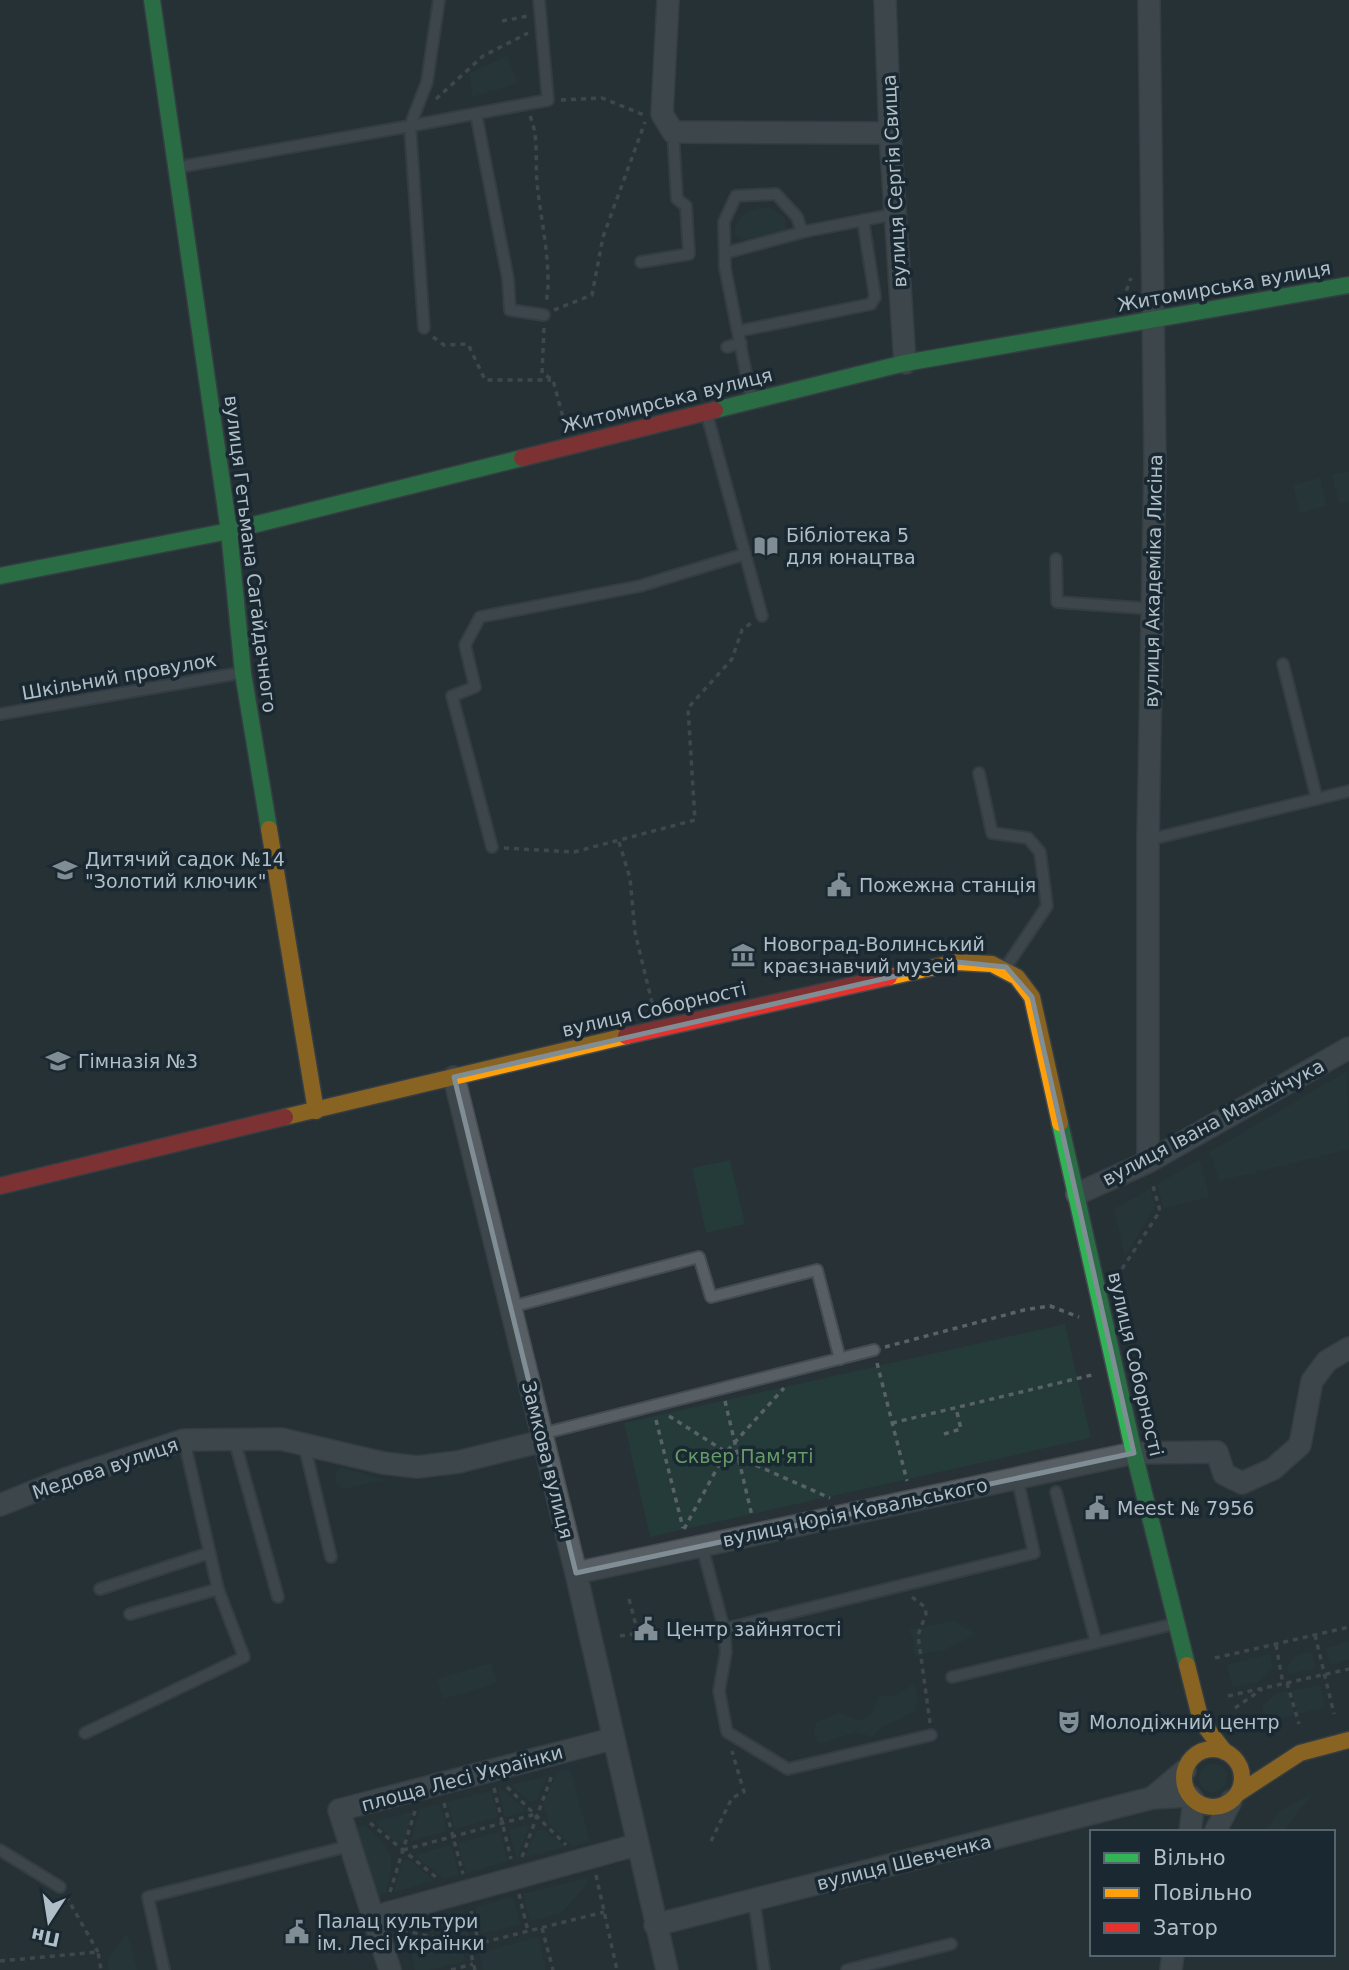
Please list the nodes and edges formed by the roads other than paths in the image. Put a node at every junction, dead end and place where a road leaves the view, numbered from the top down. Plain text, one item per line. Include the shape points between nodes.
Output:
1 (152, 0) edge
2 (439, 0) edge
3 (668, 0) edge
4 (885, 0) edge
5 (1149, 0) edge
6 (534, 4) edge
7 (476, 114) junction
8 (410, 126) junction
9 (673, 132) junction
10 (890, 133) junction
11 (176, 167) junction
12 (895, 214) junction
13 (863, 220) junction
14 (802, 232) junction
15 (725, 253) junction
16 (641, 262) dead end
17 (1349, 285) edge
18 (544, 314) road end
19 (1153, 319) junction
20 (424, 328) road end
21 (740, 337) junction
22 (727, 347) dead end
23 (905, 363) junction
24 (751, 401) junction
25 (706, 412) junction
26 (229, 531) junction
27 (745, 554) junction
28 (1056, 559) dead end
29 (0, 576) edge
30 (1154, 609) junction
31 (762, 616) road end
32 (1283, 664) dead end
33 (243, 673) junction
34 (0, 714) edge
35 (979, 773) dead end
36 (1349, 791) edge
37 (1317, 799) junction
38 (1148, 840) junction
39 (492, 847) road end
40 (1006, 967) junction
41 (1349, 1048) edge
42 (454, 1077) junction
43 (316, 1111) junction
44 (1150, 1172) junction
45 (0, 1186) edge
46 (1077, 1194) junction
47 (511, 1307) junction
48 (1349, 1348) edge
49 (874, 1350) road end
50 (840, 1359) junction
51 (542, 1438) junction
52 (234, 1439) junction
53 (184, 1440) junction
54 (304, 1444) junction
55 (1134, 1453) junction
56 (1017, 1477) junction
57 (1056, 1492) dead end
58 (0, 1505) edge
59 (702, 1546) junction
60 (209, 1553) junction
61 (331, 1557) dead end
62 (576, 1573) junction
63 (100, 1589) dead end
64 (218, 1589) junction
65 (278, 1597) dead end
66 (130, 1614) dead end
67 (1176, 1624) junction
68 (724, 1629) junction
69 (1096, 1642) junction
70 (951, 1677) dead end
71 (1201, 1721) junction
72 (85, 1734) dead end
73 (931, 1735) road end
74 (612, 1739) junction
75 (1349, 1740) edge
76 (1227, 1753) junction
77 (1300, 1753) junction
78 (1187, 1765) junction
79 (1234, 1797) junction
80 (1152, 1798) junction
81 (1192, 1798) junction
82 (1190, 1830) edge
83 (1215, 1830) edge
84 (636, 1844) junction
85 (349, 1846) junction
86 (0, 1850) edge
87 (60, 1887) road end
88 (754, 1900) junction
89 (373, 1917) junction
90 (655, 1925) junction
91 (951, 1944) dead end
92 (164, 1970) edge
93 (390, 1970) edge
94 (667, 1970) edge
95 (764, 1970) edge
96 (847, 1970) edge

1 - 11 street, вулиця Гетьмана Сагайдачного
2 - 8 lane via 427,82
3 - 9 street via 662,114
4 - 10 street, вулиця Сергія Свища
5 - 19 street, вулиця Академіка Лисіна
6 - 7 lane via 548,100
7 - 8 lane
7 - 18 lane via 510,310
8 - 11 lane
8 - 20 lane
9 - 10 street
9 - 16 lane via 677,199 685,206 689,254
10 - 12 street, вулиця Сергія Свища
11 - 26 street, вулиця Гетьмана Сагайдачного
12 - 13 lane
12 - 23 street, вулиця Сергія Свища
13 - 14 lane
13 - 21 lane via 875,297 871,304
14 - 15 lane
14 - 15 lane via 797,217 775,194 736,196 724,222
15 - 21 lane
17 - 19 street, Житомирська вулиця
19 - 23 street, Житомирська вулиця
19 - 30 street, вулиця Академіка Лисіна
21 - 22 lane
21 - 24 lane
23 - 24 street, Житомирська вулиця
24 - 25 street, Житомирська вулиця
25 - 26 street, Житомирська вулиця
25 - 27 lane
26 - 29 street, Житомирська вулиця
26 - 33 street, вулиця Гетьмана Сагайдачного
27 - 31 lane
27 - 39 lane via 640,586 480,617 465,645 475,687 452,696
28 - 30 lane via 1057,602
30 - 38 street, вулиця Академіка Лисіна
32 - 37 lane
33 - 34 lane, Шкільний провулок
33 - 43 street, вулиця Гетьмана Сагайдачного
35 - 40 lane via 992,833 1028,838 1040,852 1042,866 1047,906
36 - 37 lane
37 - 38 lane
38 - 44 street, вулиця Академіка Лисіна
40 - 42 street, вулиця Соборності via 957,962
40 - 46 street, вулиця Соборності via 1021,978 1032,997
41 - 44 street, вулиця Івана Мамайчука
42 - 43 street, вулиця Соборності
42 - 47 street, Замкова вулиця
43 - 45 street, вулиця Соборності
44 - 46 street, вулиця Івана Мамайчука
46 - 55 street, вулиця Соборності
47 - 50 lane via 699,1257 711,1297 817,1270
47 - 51 street, Замкова вулиця
48 - 55 street, вулиця Юрія Ковальського via 1327,1361 1312,1381 1300,1445 1273,1469 1242,1483 1224,1474 1217,1452
49 - 50 lane
50 - 51 lane
51 - 54 street, Медова вулиця via 458,1462 418,1467
51 - 62 street, Замкова вулиця
52 - 53 street, Медова вулиця
52 - 54 street, Медова вулиця
52 - 65 lane
53 - 58 street, Медова вулиця
53 - 60 lane
54 - 61 lane
55 - 56 street, вулиця Юрія Ковальського
55 - 67 street, вулиця Соборності
56 - 59 street, вулиця Юрія Ковальського
56 - 68 lane via 1034,1553
57 - 69 lane
59 - 62 street, вулиця Юрія Ковальського
59 - 68 lane
60 - 63 lane
60 - 64 lane
62 - 74 street, Замкова вулиця
64 - 66 lane
64 - 72 lane via 244,1657
67 - 69 lane
67 - 71 street, вулиця Соборності
68 - 73 lane via 726,1652 719,1690 727,1732 788,1769
69 - 70 lane
71 - 76 street, вулиця Соборності
71 - 78 street
74 - 84 street, Замкова вулиця
74 - 85 street, площа Лесі Українки via 339,1810
75 - 77 street
76 - 77 street via 1257,1757
76 - 78 street via 1205,1750
76 - 79 street via 1242,1775
77 - 79 street
78 - 80 street, вулиця Шевченка
78 - 81 street via 1185,1788
79 - 81 street via 1214,1807
79 - 83 street
80 - 81 street, вулиця Шевченка
80 - 88 street, вулиця Шевченка
81 - 82 street
84 - 89 street via 592,1858 516,1866
84 - 90 street
85 - 89 street, площа Лесі Українки
85 - 92 lane via 148,1897
86 - 87 lane
88 - 90 street, вулиця Шевченка
88 - 95 lane
89 - 93 street, площа Лесі Українки
90 - 94 street
91 - 96 lane

